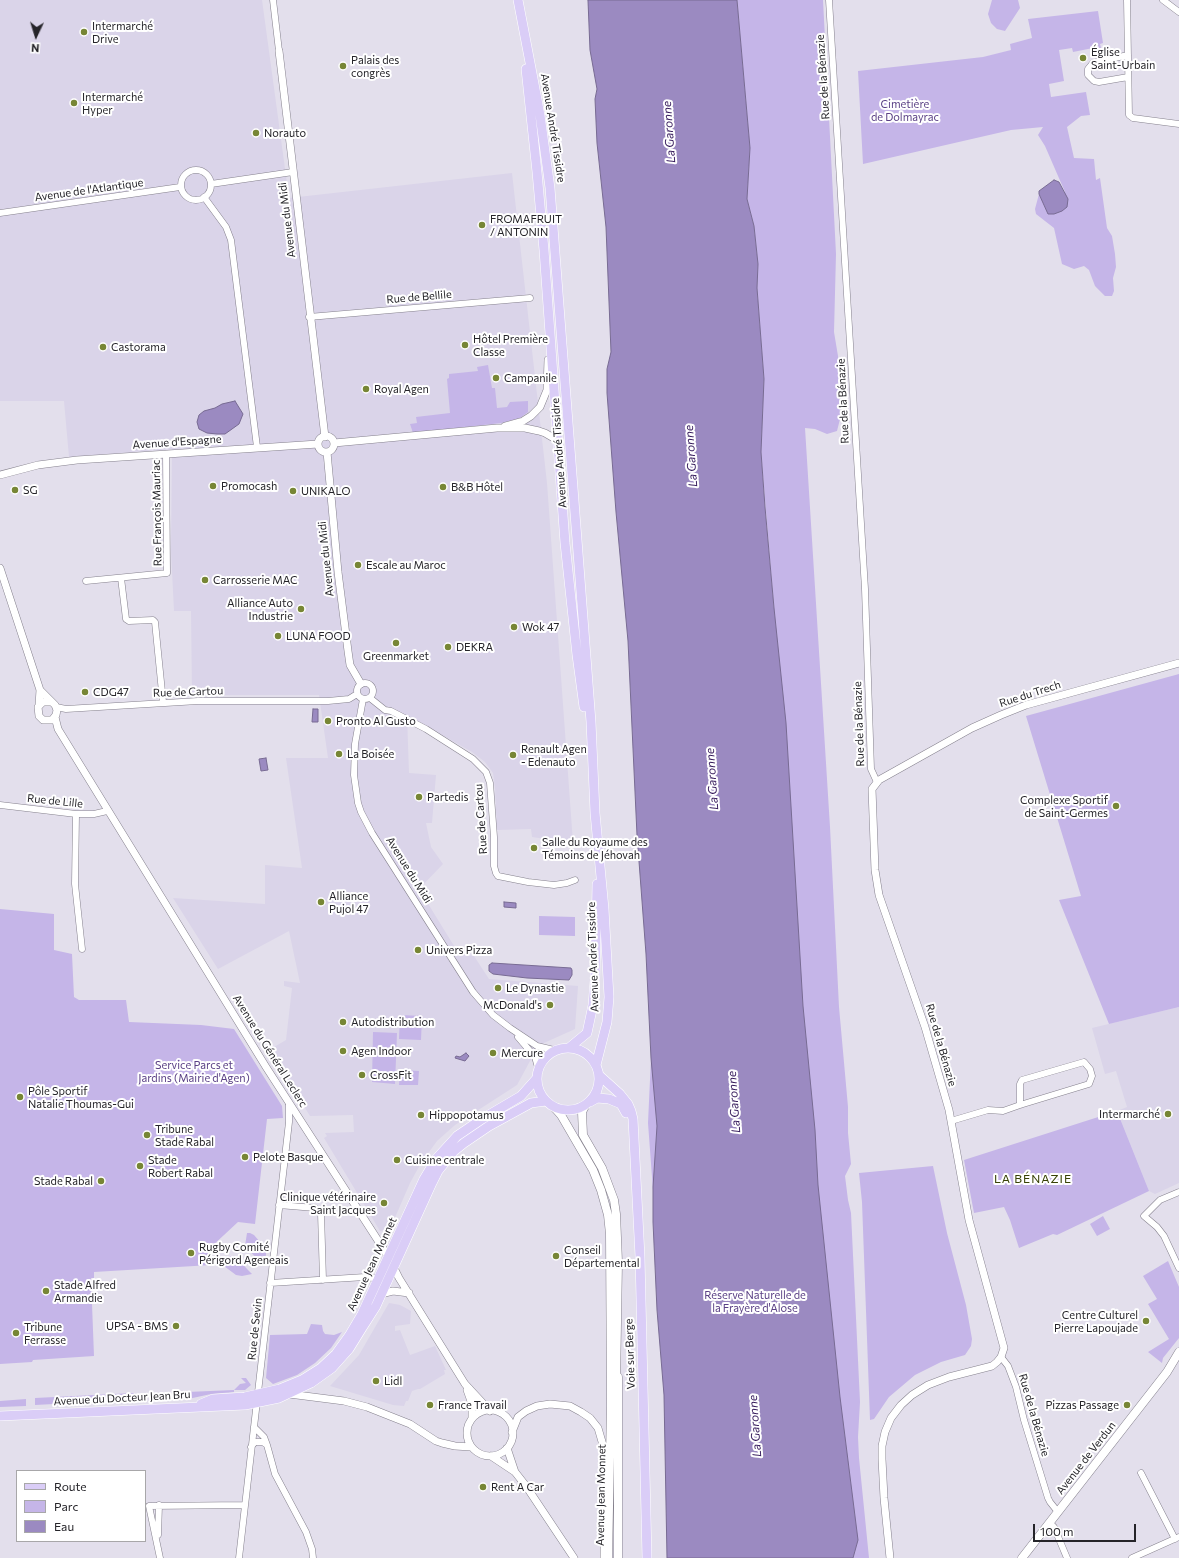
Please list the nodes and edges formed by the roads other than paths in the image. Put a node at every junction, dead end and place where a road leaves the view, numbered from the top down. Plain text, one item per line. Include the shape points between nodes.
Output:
1 (273, 0) edge
2 (515, 0) edge
3 (518, 0) edge
4 (829, 0) edge
5 (1127, 0) edge
6 (1163, 0) edge
7 (1179, 12) edge
8 (279, 51) joint
9 (1128, 55) junction
10 (1128, 76) junction
11 (1179, 124) edge
12 (293, 172) junction
13 (211, 184) junction
14 (180, 187) junction
15 (204, 197) junction
16 (0, 212) edge
17 (530, 298) dead end
18 (547, 299) junction
19 (310, 317) junction
20 (497, 428) junction
21 (325, 436) junction
22 (557, 440) junction
23 (334, 443) junction
24 (318, 444) junction
25 (257, 447) junction
26 (327, 452) junction
27 (166, 454) junction
28 (2, 473) edge
29 (0, 568) edge
30 (121, 578) junction
31 (86, 581) dead end
32 (1179, 663) edge
33 (361, 684) junction
34 (40, 690) junction
35 (357, 694) junction
36 (370, 698) junction
37 (363, 699) junction
38 (163, 702) junction
39 (54, 704) junction
40 (39, 705) junction
41 (66, 709) junction
42 (55, 716) junction
43 (46, 721) junction
44 (58, 729) junction
45 (592, 763) junction
46 (877, 782) junction
47 (0, 805) edge
48 (107, 811) junction
49 (76, 814) junction
50 (598, 847) junction
51 (575, 880) dead end
52 (82, 949) dead end
53 (510, 1028) junction
54 (570, 1048) junction
55 (554, 1050) junction
56 (596, 1066) junction
57 (538, 1075) junction
58 (600, 1076) junction
59 (289, 1102) junction
60 (550, 1103) junction
61 (587, 1104) junction
62 (1020, 1105) junction
63 (951, 1121) junction
64 (633, 1149) junction
65 (1179, 1192) edge
66 (279, 1205) junction
67 (388, 1256) junction
68 (394, 1268) junction
69 (1179, 1268) edge
70 (323, 1280) junction
71 (384, 1280) junction
72 (270, 1283) junction
73 (382, 1294) junction
74 (409, 1294) junction
75 (1179, 1352) edge
76 (1001, 1357) junction
77 (617, 1360) junction
78 (1179, 1362) edge
79 (1166, 1372) junction
80 (465, 1384) junction
81 (289, 1394) junction
82 (258, 1399) junction
83 (245, 1405) joint
84 (194, 1407) junction
85 (490, 1411) junction
86 (0, 1416) edge
87 (472, 1418) junction
88 (254, 1427) junction
89 (512, 1432) junction
90 (267, 1445) junction
91 (471, 1446) junction
92 (251, 1447) junction
93 (507, 1448) junction
94 (491, 1456) junction
95 (515, 1472) junction
96 (1141, 1473) dead end
97 (245, 1504) junction
98 (159, 1505) junction
99 (1058, 1512) junction
100 (1050, 1523) junction
101 (1177, 1538) edge
102 (159, 1556) edge
103 (573, 1557) edge
104 (239, 1558) edge
105 (313, 1558) edge
106 (604, 1558) edge
107 (608, 1558) edge
108 (612, 1558) edge
109 (618, 1558) edge
110 (647, 1558) edge
111 (890, 1558) edge
112 (1022, 1558) edge
113 (1067, 1558) edge
114 (1132, 1558) edge

1 - 8 street, Avenue du Midi
2 - 18 main road, Avenue André Tissidre via 532,119
3 - 45 main road, Avenue André Tissidre via 544,136 552,210
4 - 46 street, Rue de la Bénazie via 865,581 871,769
5 - 9 street
6 - 7 street
8 - 12 street, Avenue du Midi
9 - 10 street
9 - 10 street via 1093,63 1088,69 1088,75 1099,82
10 - 11 street via 1130,117
12 - 13 street
12 - 19 street, Avenue du Midi
13 - 14 street via 206,173 193,169 182,178
13 - 15 street via 210,192
14 - 15 street via 189,199 200,200
14 - 16 street, Avenue de l'Atlantique
15 - 25 street via 226,227 231,240
17 - 19 street, Rue de Bellile
18 - 20 street via 547,390 540,407 531,416 523,421
18 - 22 main road, Avenue André Tissidre
19 - 21 street, Avenue du Midi
20 - 22 street via 525,428 545,432
20 - 23 street
21 - 23 street
21 - 24 street
22 - 45 main road, Avenue André Tissidre via 577,655
23 - 26 street via 332,450
24 - 25 street, Avenue d'Espagne
24 - 26 street via 321,450
25 - 27 street, Avenue d'Espagne
26 - 33 street, Avenue du Midi via 350,665
27 - 28 street, Avenue d'Espagne via 77,460
27 - 30 street, Rue François Mauriac via 167,572
29 - 34 street
30 - 31 street, Rue François Mauriac
30 - 38 street via 126,619 155,622
32 - 46 street, Rue du Trech via 1026,705 972,728
33 - 35 street
33 - 36 street via 372,687 373,694
34 - 39 street
34 - 40 street
35 - 37 street
35 - 38 street, Rue de Cartou via 348,699 328,701
36 - 37 street
36 - 51 street, Rue de Cartou via 385,710 392,711 473,759 486,772 490,783 494,866 498,876 554,885
37 - 53 street, Avenue du Midi via 355,744 354,770 361,812 471,989 493,1015
38 - 41 street, Rue de Cartou
39 - 40 street via 43,702
39 - 41 street, Rue de Cartou
39 - 42 street
40 - 43 street via 38,716
41 - 42 street
42 - 43 street via 52,720
42 - 44 street, Avenue du Général Leclerc
43 - 44 street, Avenue du Général Leclerc
44 - 48 street, Avenue du Général Leclerc
45 - 50 main road, Avenue André Tissidre
46 - 63 street, Rue de la Bénazie via 871,793 878,888 925,1027
47 - 49 street, Rue de Lille
48 - 49 street, Rue de Lille
48 - 59 street, Avenue du Général Leclerc
49 - 52 street via 75,883
50 - 54 main road, Avenue André Tissidre via 593,1005 586,1032
50 - 56 main road, Avenue André Tissidre via 608,997 607,1022
53 - 55 street, Avenue du Midi via 537,1046
53 - 57 street, Avenue du Midi via 535,1057
54 - 55 main road
54 - 56 main road via 584,1053
55 - 57 main road via 542,1063
56 - 58 main road
57 - 60 main road via 540,1091
57 - 67 main road, Avenue Jean Monnet via 521,1096 458,1136 436,1159
58 - 61 main road via 595,1095
58 - 64 main road via 624,1098 631,1111
59 - 66 street, Rue de Sevin
59 - 67 street, Avenue du Général Leclerc
60 - 61 main road via 569,1110
60 - 68 main road, Avenue Jean Monnet via 531,1102 489,1126 454,1151 438,1170
60 - 107 main road, Avenue Jean Monnet via 593,1170 608,1215 611,1406
61 - 64 main road via 597,1098 614,1100 621,1104 628,1119
61 - 77 main road, Avenue Jean Monnet via 582,1112 583,1135 602,1168 614,1200 616,1214
62 - 62 street via 1089,1084 1092,1076 1090,1068 1084,1062 1022,1080
62 - 63 street via 1003,1111 988,1110
63 - 76 street, Rue de la Bénazie via 969,1220 1004,1348
64 - 110 main road, Voie sur Berge via 640,1257
65 - 69 street via 1160,1200 1144,1216 1164,1236
66 - 70 street via 315,1208 321,1213
66 - 72 street, Rue de Sevin
67 - 68 street, Avenue du Général Leclerc
67 - 71 main road, Avenue Jean Monnet
68 - 71 main road, Avenue Jean Monnet
68 - 74 street, Avenue du Général Leclerc
70 - 71 street via 365,1277
70 - 72 street
71 - 73 main road, Avenue Jean Monnet
71 - 82 main road, Avenue Jean Monnet via 336,1354 321,1368 297,1382
72 - 82 street, Rue de Sevin
73 - 74 street via 393,1291
73 - 81 main road, Avenue Jean Monnet via 349,1350 336,1364 324,1375
74 - 80 street, Avenue du Général Leclerc
75 - 79 main road, Avenue de Verdun
76 - 99 street, Rue de la Bénazie via 1008,1366 1016,1387 1048,1498
76 - 111 street via 992,1366 928,1385 912,1395 891,1418 882,1446
77 - 108 main road, Avenue Jean Monnet
77 - 109 main road
78 - 79 main road, Avenue de Verdun
79 - 99 main road, Avenue de Verdun
80 - 85 street, Avenue du Général Leclerc
80 - 87 street, Avenue du Général Leclerc via 472,1404
81 - 82 main road, Avenue Jean Monnet
81 - 91 street via 344,1401 367,1407 410,1424 436,1441 455,1446
82 - 83 main road, Avenue Jean Monnet
82 - 84 main road, Avenue Jean Monnet via 214,1400
82 - 88 street, Rue de Sevin
83 - 84 main road, Avenue du Docteur Jean Bru
84 - 86 main road, Avenue du Docteur Jean Bru
85 - 87 street
85 - 89 street via 502,1414 511,1425
87 - 91 street via 467,1433
88 - 90 street via 264,1437
88 - 92 street, Rue de Sevin
89 - 93 street
89 - 106 street via 518,1418 526,1411 550,1404 570,1406 592,1421 601,1436 605,1452
90 - 92 street via 255,1442
90 - 105 street via 275,1474 306,1532
91 - 94 street via 480,1454
92 - 97 street, Rue de Sevin
93 - 94 street
93 - 95 street
94 - 95 street
95 - 103 street
96 - 101 street
97 - 98 street
97 - 104 street, Rue de Sevin
98 - 102 street
98 - 102 street via 149,1506
99 - 100 main road, Avenue de Verdun
100 - 112 main road, Avenue de Verdun
100 - 113 street
101 - 114 street

